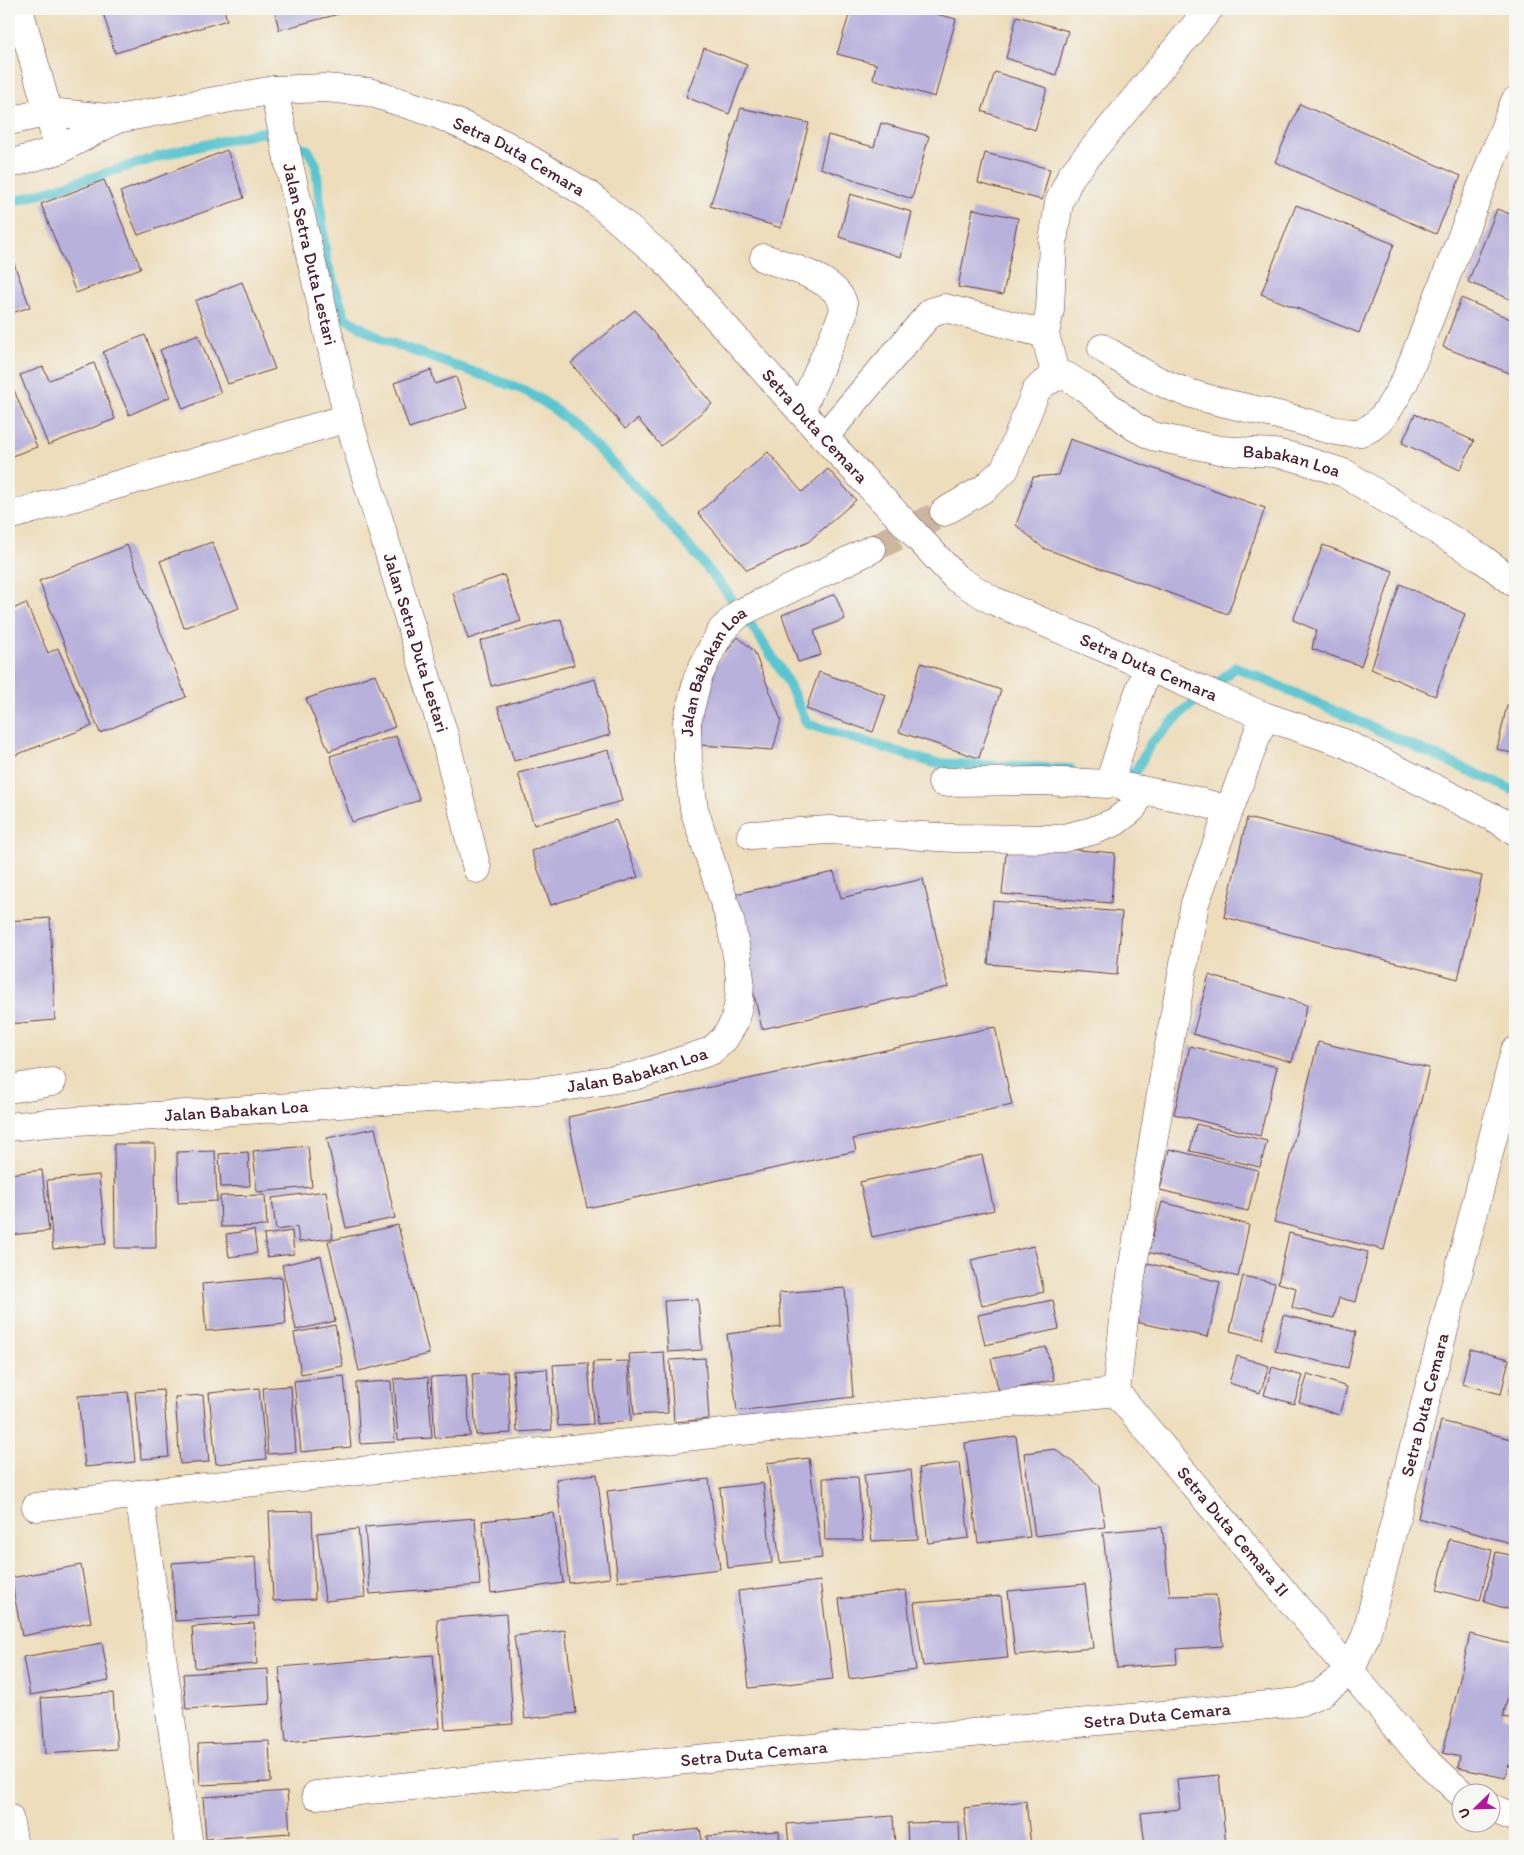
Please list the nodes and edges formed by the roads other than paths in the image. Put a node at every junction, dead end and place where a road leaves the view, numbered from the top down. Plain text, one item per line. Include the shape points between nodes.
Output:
1 (19, 9) edge
2 (1209, 9) edge
3 (274, 90) junction
4 (1515, 101) edge
5 (49, 112) junction
6 (9, 118) edge
7 (117, 119) junction
8 (58, 150) junction
9 (16, 161) edge
10 (764, 258) dead end
11 (1045, 334) junction
12 (1102, 348) dead end
13 (1056, 377) junction
14 (801, 411) junction
15 (348, 418) junction
16 (824, 437) junction
17 (944, 512) tunnel mouth
18 (9, 516) edge
19 (872, 549) tunnel mouth
20 (1515, 582) edge
21 (1148, 667) junction
22 (1264, 716) junction
23 (942, 782) dead end
24 (1109, 784) junction
25 (1142, 790) junction
26 (1229, 810) junction
27 (1515, 832) edge
28 (751, 835) dead end
29 (477, 869) dead end
30 (1515, 1051) edge
31 (52, 1082) dead end
32 (9, 1089) edge
33 (9, 1127) edge
34 (1116, 1392) junction
35 (139, 1494) junction
36 (36, 1507) dead end
37 (1350, 1672) junction
38 (1452, 1785) edge
39 (316, 1795) dead end
40 (1502, 1812) edge
41 (9, 1818) edge
42 (1515, 1818) edge
43 (14, 1846) edge
44 (189, 1846) edge

1 - 5 street
2 - 11 street via 1071,176 1059,202
3 - 7 street, Setra Duta Cemara
3 - 14 street, Setra Duta Cemara via 325,88 369,92 437,114 504,144 589,195 664,259
3 - 15 street, Jalan Setra Duta Lestari
4 - 12 street via 1405,381 1379,422 1363,432 1347,433 1216,402 1140,371
5 - 6 street, Setra Duta Cemara
5 - 7 street, Setra Duta Cemara
5 - 8 street
6 - 9 street
7 - 8 street, Setra Duta Cemara
8 - 9 street, Setra Duta Cemara
10 - 14 street via 830,285 843,303 843,314
11 - 13 street
11 - 16 street via 945,308 931,312
13 - 17 street via 1036,391 1005,470 984,488
13 - 20 street, Babakan Loa via 1066,376 1084,387 1135,427 1152,436 1220,450 1274,453 1344,473
14 - 16 street, Setra Duta Cemara
15 - 18 street
15 - 29 street, Jalan Setra Duta Lestari via 445,738
16 - 21 street, Setra Duta Cemara via 956,578 992,600
19 - 33 street, Jalan Babakan Loa via 740,613 722,630 698,677 686,722 694,809 730,920 740,979 734,1023 711,1051 635,1076 538,1091
21 - 22 street, Setra Duta Cemara
21 - 24 street
22 - 26 street
22 - 27 street, Setra Duta Cemara via 1344,743 1502,822
23 - 24 street
24 - 25 street
25 - 26 street
25 - 28 street via 1132,809 1115,822 1058,839 954,838 829,830
26 - 34 street via 1196,903 1168,1051 1124,1320
30 - 37 street, Setra Duta Cemara via 1366,1635
31 - 32 street
34 - 35 street
34 - 37 street, Setra Duta Cemara II
35 - 36 street
35 - 44 street
37 - 38 street, Setra Duta Cemara II via 1422,1757
37 - 39 street, Setra Duta Cemara via 1321,1693 1300,1702
40 - 42 street
41 - 43 street

